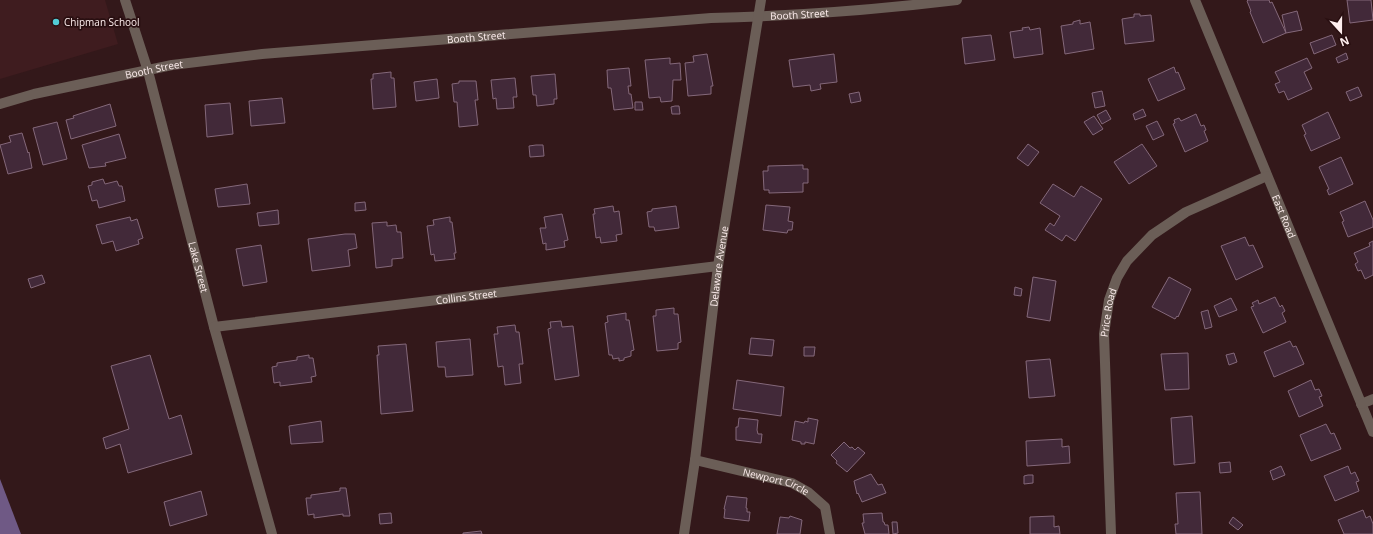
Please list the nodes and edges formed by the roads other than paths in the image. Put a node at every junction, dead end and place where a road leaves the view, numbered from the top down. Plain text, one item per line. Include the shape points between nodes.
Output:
1 (125, 0) edge
2 (761, 0) edge
3 (957, 0) edge
4 (1195, 0) edge
5 (758, 17) junction
6 (148, 71) junction
7 (0, 104) edge
8 (1267, 176) junction
9 (718, 266) junction
10 (214, 327) junction
11 (1373, 399) edge
12 (1361, 404) junction
13 (1373, 432) edge
14 (695, 460) junction
15 (272, 534) edge
16 (684, 534) edge
17 (830, 534) edge
18 (1111, 534) edge

1 - 6 street, Lake Street
2 - 5 street, Delaware Avenue
3 - 5 street, Booth Street
4 - 8 street, East Road
5 - 6 street, Booth Street via 711,18 262,54 172,65
5 - 9 street, Delaware Avenue
6 - 7 street, Booth Street via 34,94
6 - 10 street, Lake Street
8 - 12 street, East Road
8 - 18 street, Price Road via 1186,212 1152,235 1127,261 1117,278 1109,300 1104,334
9 - 10 street, Collins Street
9 - 14 street, Delaware Avenue
10 - 15 street, Lake Street
11 - 12 street
12 - 13 street, East Road
14 - 16 street, Delaware Avenue
14 - 17 street, Newport Circle via 792,484 808,492 825,506

